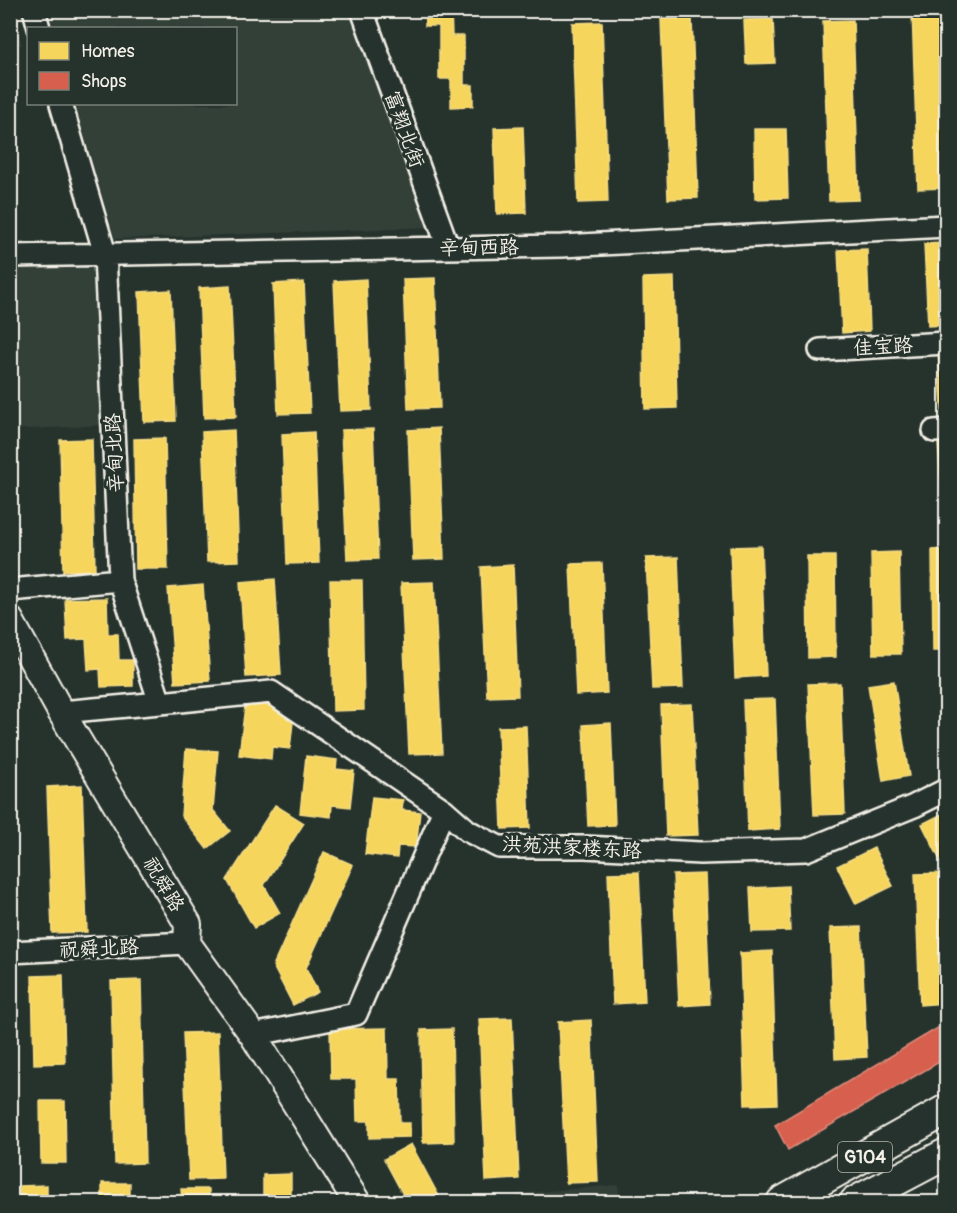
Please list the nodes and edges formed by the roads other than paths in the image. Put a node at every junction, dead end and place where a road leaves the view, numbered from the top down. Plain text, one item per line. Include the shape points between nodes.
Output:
1 (34, 10) edge
2 (362, 10) edge
3 (39, 27) edge
4 (61, 105) edge
5 (946, 226) edge
6 (448, 248) junction
7 (105, 254) junction
8 (10, 256) edge
9 (946, 343) edge
10 (820, 350) dead end
11 (120, 580) junction
12 (10, 590) edge
13 (10, 620) edge
14 (160, 703) junction
15 (61, 712) junction
16 (946, 790) edge
17 (444, 810) junction
18 (187, 943) junction
19 (10, 952) edge
20 (254, 1035) junction
21 (946, 1110) edge
22 (946, 1118) edge
23 (946, 1154) edge
24 (946, 1175) edge
25 (357, 1203) edge
26 (782, 1203) edge
27 (795, 1203) edge
28 (855, 1203) edge
29 (894, 1203) edge

1 - 3 street
2 - 6 street, 富翔北街
4 - 7 street, 辛甸北路
5 - 6 street, 辛甸西路 via 562,246
6 - 7 street, 辛甸西路
7 - 8 street, 辛甸西路
7 - 11 street, 辛甸北路
9 - 10 street, 佳宝路
11 - 12 street
11 - 14 street, 辛甸北路
13 - 15 main road, 祝舜路
14 - 15 street
14 - 17 street, 洪苑洪家楼东路 via 271,692
15 - 18 main road, 祝舜路 via 188,924
16 - 17 street, 洪苑洪家楼东路 via 806,850 700,853 499,847 468,831
17 - 20 street via 356,1014
18 - 19 street, 祝舜北路
18 - 20 main road, 祝舜路
20 - 25 main road, 祝舜路
21 - 26 highway, G104
22 - 27 highway
23 - 28 highway
24 - 29 highway, G104

